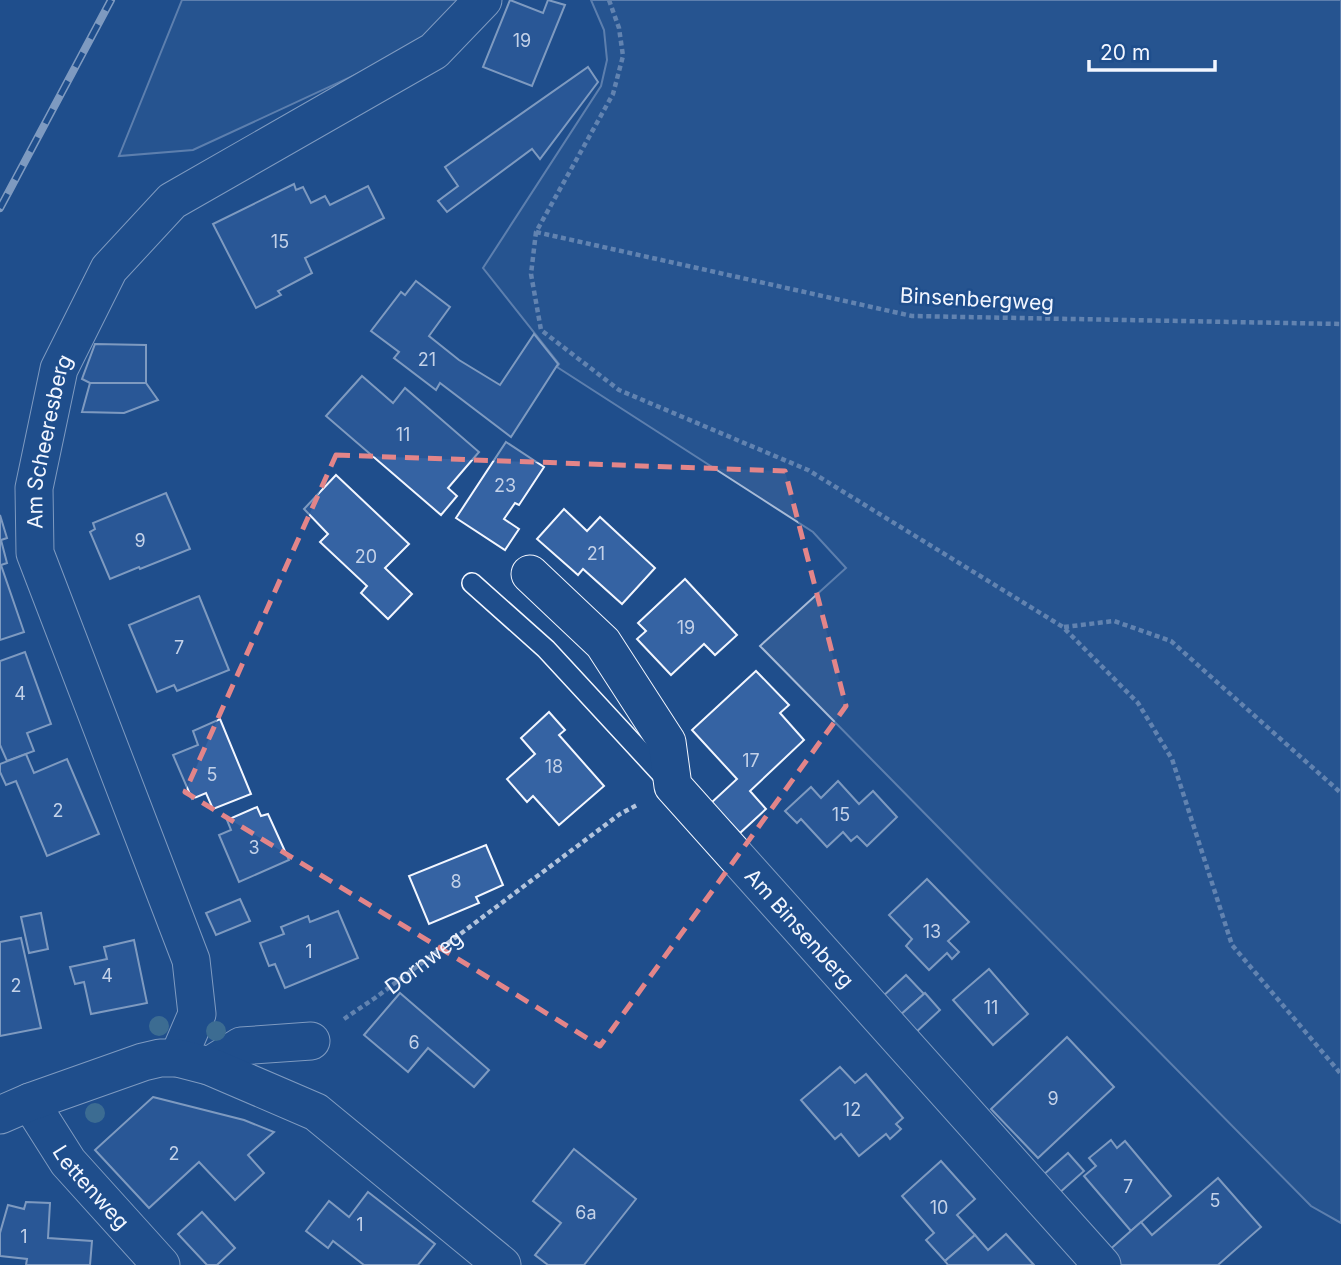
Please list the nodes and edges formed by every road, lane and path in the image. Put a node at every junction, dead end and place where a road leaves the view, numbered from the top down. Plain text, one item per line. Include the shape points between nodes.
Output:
1 (483, 0) edge
2 (609, 0) edge
3 (536, 232) junction
4 (1341, 324) edge
5 (530, 574) dead end
6 (472, 583) dead end
7 (1063, 627) junction
8 (673, 786) junction
9 (1341, 793) edge
10 (620, 814) dead end
11 (311, 1041) joint
12 (193, 1062) junction
13 (1341, 1074) edge
14 (15, 1108) edge
15 (161, 1265) edge
16 (502, 1265) edge
17 (1102, 1265) edge

1 - 12 street, Am Scheeresberg via 434,51 172,201 109,269 59,369 34,488 35,553 191,960 198,1014
2 - 3 path via 623,56 613,94
3 - 4 path, Binsenbergweg via 912,316
3 - 7 path via 531,274 541,330 619,390 808,470
5 - 8 street via 603,643 667,742
6 - 8 lane via 546,649
7 - 9 path via 1114,621 1171,641
7 - 13 path via 1138,703 1172,759 1232,945
8 - 17 street, Am Binsenberg
10 - 11 path, Dornweg
11 - 12 street via 241,1046
12 - 14 street via 160,1058 143,1062
12 - 16 street via 316,1112
14 - 15 street, Lettenweg

